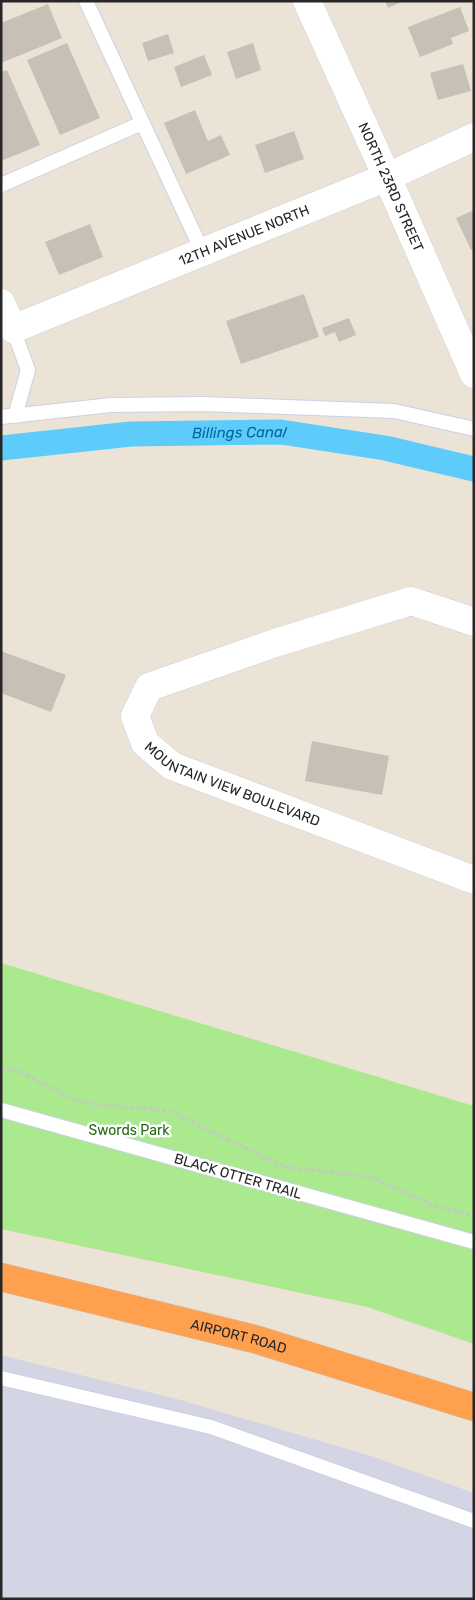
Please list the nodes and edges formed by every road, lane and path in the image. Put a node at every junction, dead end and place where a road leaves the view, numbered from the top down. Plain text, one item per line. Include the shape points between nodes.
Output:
1 (86, 1) edge
2 (307, 1) edge
3 (142, 123) junction
4 (474, 137) edge
5 (387, 177) junction
6 (1, 185) edge
7 (203, 253) junction
8 (1, 303) edge
9 (463, 324) edge
10 (13, 329) junction
11 (474, 374) edge
12 (8, 416) edge
13 (474, 429) edge
14 (474, 622) edge
15 (474, 880) edge
16 (1, 1070) edge
17 (1, 1110) edge
18 (474, 1216) edge
19 (474, 1242) edge
20 (1, 1277) edge
21 (1, 1378) edge
22 (474, 1407) edge
23 (474, 1521) edge

1 - 3 lane
2 - 5 street, NORTH 23RD STREET
3 - 6 lane
3 - 7 lane
4 - 5 street, 12TH AVENUE NORTH
5 - 7 street, 12TH AVENUE NORTH
5 - 9 street, NORTH 23RD STREET
7 - 10 street, 12TH AVENUE NORTH
8 - 10 street
9 - 11 street, NORTH 23RD STREET
10 - 12 lane via 28,370
12 - 13 lane via 112,405 212,405 394,411
14 - 15 street, MOUNTAIN VIEW BOULEVARD via 411,601 275,643 150,687 135,716 145,743 172,766
16 - 18 path via 17,1070 75,1100 171,1111 285,1167 371,1177 432,1205
17 - 19 lane, BLACK OTTER TRAIL
20 - 22 highway, AIRPORT ROAD via 258,1340
21 - 23 lane via 211,1427

